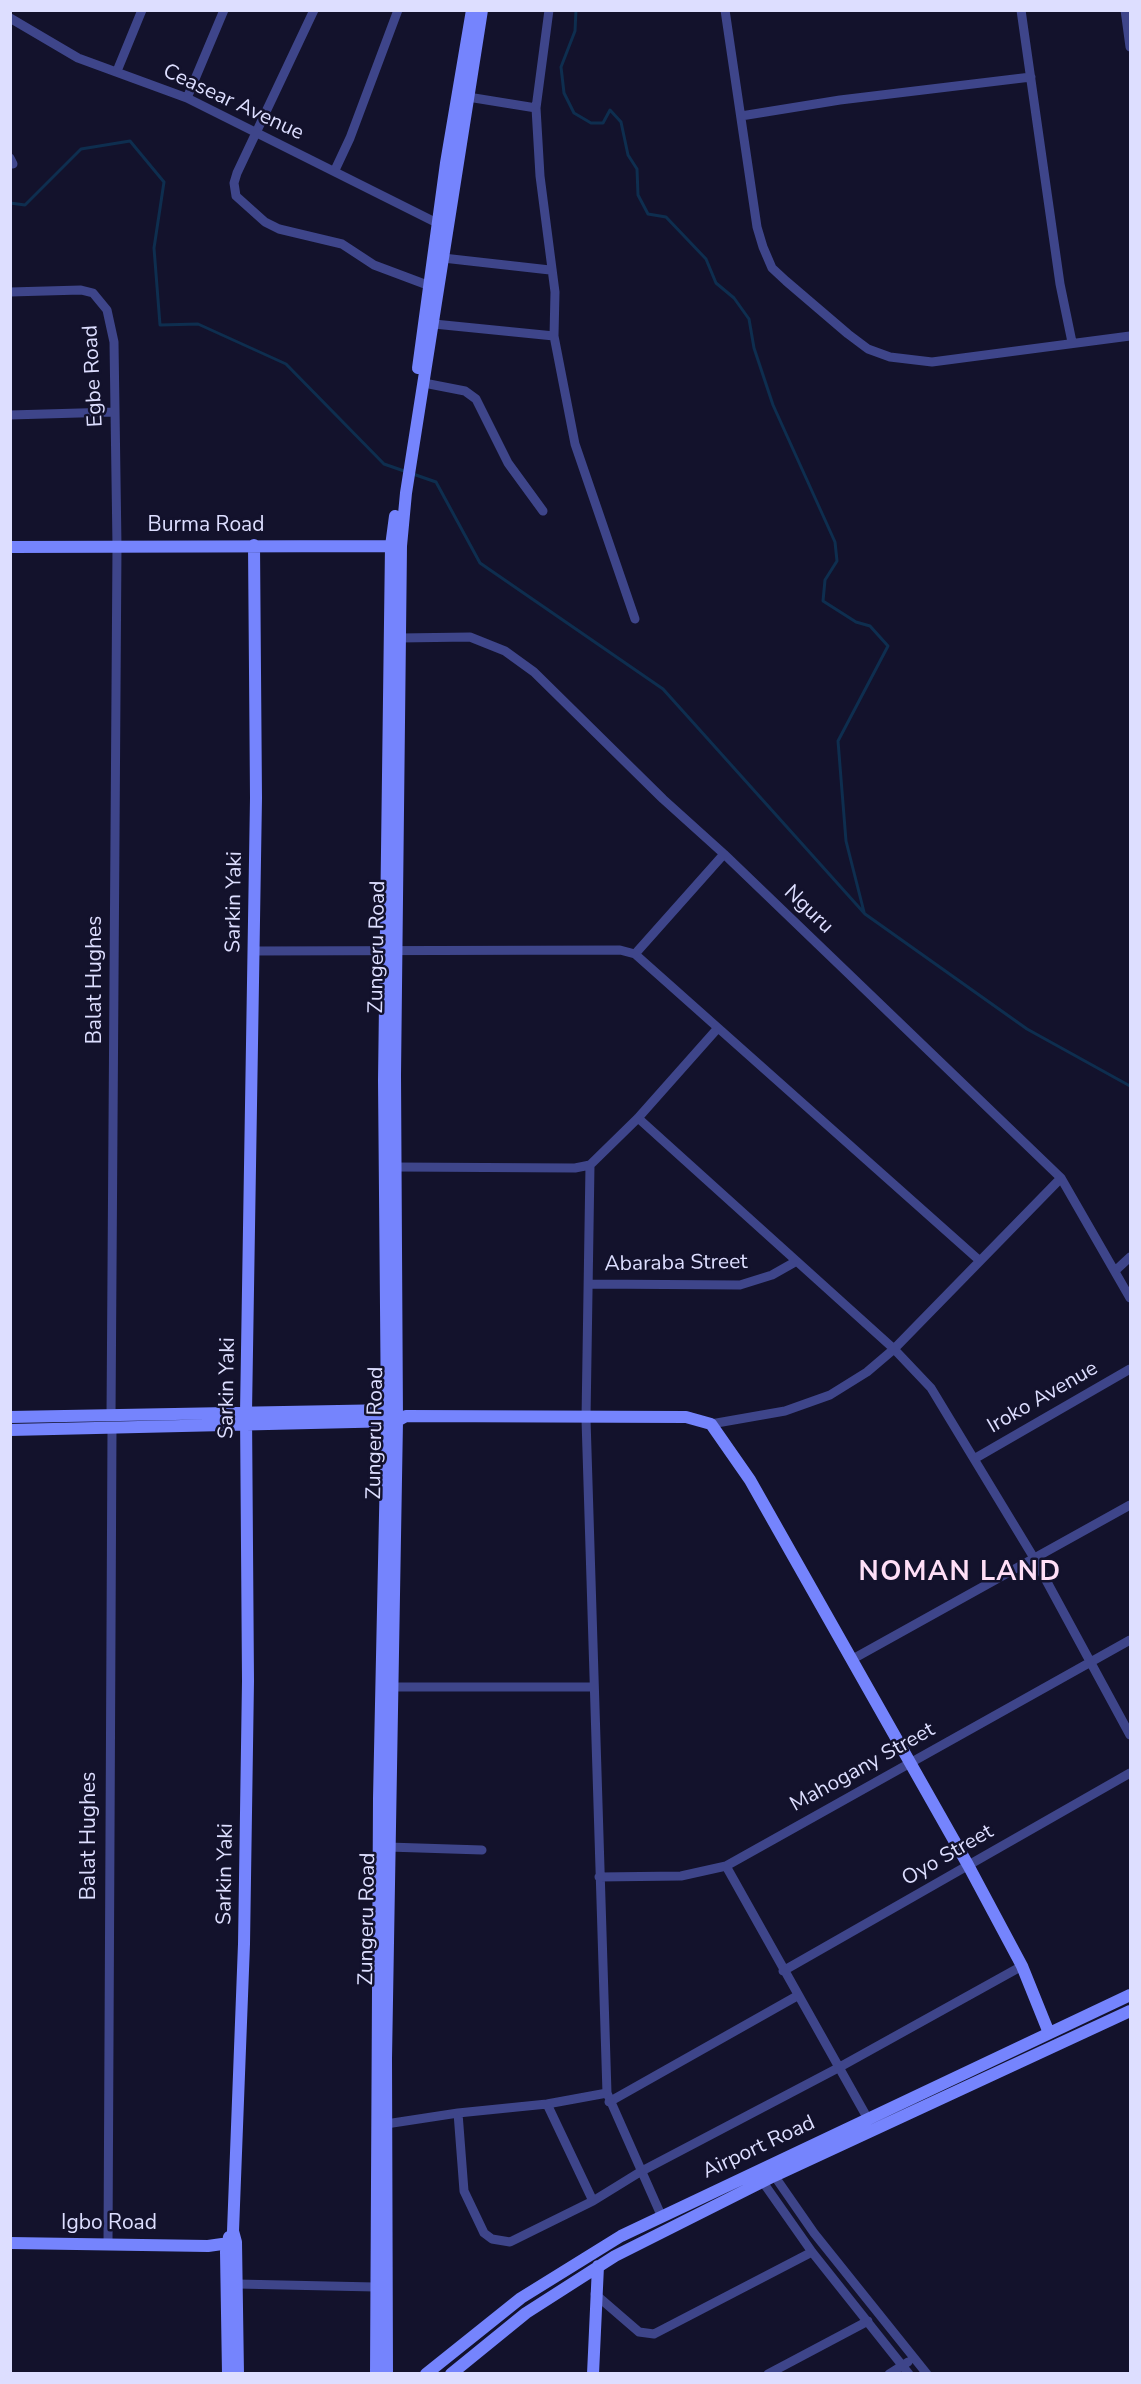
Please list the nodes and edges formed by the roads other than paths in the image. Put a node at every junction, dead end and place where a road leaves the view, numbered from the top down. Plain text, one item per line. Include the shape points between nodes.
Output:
1 (142, 10) edge
2 (224, 10) edge
3 (314, 10) edge
4 (398, 10) edge
5 (472, 10) edge
6 (482, 10) edge
7 (549, 10) edge
8 (725, 10) edge
9 (1021, 10) edge
10 (1125, 10) edge
11 (10, 18) edge
12 (1131, 47) edge
13 (117, 71) junction
14 (1031, 77) junction
15 (468, 97) junction
16 (187, 98) junction
17 (536, 108) junction
18 (741, 116) junction
19 (257, 135) junction
20 (335, 170) junction
21 (439, 224) junction
22 (444, 258) junction
23 (550, 270) junction
24 (430, 286) junction
25 (10, 292) edge
26 (434, 324) junction
27 (554, 336) junction
28 (1131, 336) edge
29 (1072, 342) junction
30 (424, 383) junction
31 (114, 412) junction
32 (10, 415) edge
33 (407, 469) junction
34 (543, 511) dead end
35 (254, 545) junction
36 (10, 546) edge
37 (117, 546) junction
38 (396, 546) junction
39 (635, 620) dead end
40 (400, 638) junction
41 (724, 854) junction
42 (392, 949) junction
43 (254, 951) junction
44 (634, 954) junction
45 (717, 1029) junction
46 (638, 1118) junction
47 (590, 1165) junction
48 (395, 1167) junction
49 (1061, 1178) junction
50 (1131, 1257) edge
51 (980, 1261) junction
52 (795, 1262) junction
53 (1115, 1271) junction
54 (589, 1284) junction
55 (1131, 1298) edge
56 (894, 1350) junction
57 (1131, 1369) edge
58 (111, 1414) junction
59 (394, 1416) junction
60 (10, 1417) edge
61 (247, 1418) junction
62 (586, 1419) junction
63 (711, 1424) junction
64 (112, 1428) junction
65 (10, 1430) edge
66 (974, 1459) junction
67 (1131, 1504) edge
68 (1034, 1558) junction
69 (1131, 1640) edge
70 (851, 1660) junction
71 (1091, 1662) junction
72 (390, 1687) junction
73 (594, 1687) junction
74 (1131, 1735) edge
75 (909, 1762) junction
76 (1131, 1773) edge
77 (388, 1847) junction
78 (482, 1850) dead end
79 (968, 1865) junction
80 (726, 1866) junction
81 (599, 1877) junction
82 (1022, 1966) junction
83 (783, 1971) junction
84 (1131, 1995) edge
85 (797, 1996) junction
86 (1131, 2011) edge
87 (1049, 2033) junction
88 (837, 2068) junction
89 (608, 2097) junction
90 (548, 2104) junction
91 (458, 2113) junction
92 (868, 2119) junction
93 (386, 2124) junction
94 (640, 2172) junction
95 (765, 2173) junction
96 (593, 2200) junction
97 (661, 2216) junction
98 (10, 2243) edge
99 (108, 2243) junction
100 (232, 2244) junction
101 (812, 2252) junction
102 (598, 2266) junction
103 (237, 2284) junction
104 (375, 2287) junction
105 (595, 2294) junction
106 (868, 2321) junction
107 (913, 2357) junction
108 (906, 2370) edge
109 (228, 2373) edge
110 (238, 2373) edge
111 (376, 2373) edge
112 (387, 2373) edge
113 (426, 2373) edge
114 (451, 2373) edge
115 (593, 2373) edge
116 (768, 2373) edge
117 (889, 2373) edge
118 (927, 2373) edge

1 - 13 street
2 - 16 street
3 - 19 street
4 - 20 street
5 - 21 street
6 - 15 street
7 - 17 street
8 - 18 street
9 - 14 street
10 - 12 street
11 - 13 street, Ceasear Avenue via 78,58
13 - 16 street, Ceasear Avenue
14 - 18 street
14 - 29 street
15 - 17 street
15 - 22 street
16 - 19 street, Ceasear Avenue
17 - 23 street
18 - 29 street via 757,227 772,268 868,349 890,357 932,362
19 - 20 street, Ceasear Avenue
19 - 24 street via 234,183 236,196 250,210 279,229 342,244 374,265
20 - 21 street, Ceasear Avenue
21 - 24 street
22 - 23 street
22 - 26 street
23 - 27 street via 555,292
24 - 33 street
25 - 31 street, Egbe Road via 81,290 93,293 102,302 113,332
26 - 27 street
26 - 30 street
27 - 39 street via 575,444
28 - 29 street
30 - 33 street
30 - 34 street via 465,391 476,399 508,463
31 - 32 street
31 - 37 street, Egbe Road
33 - 38 street, Zungeru Road
35 - 37 street, Burma Road
35 - 38 street, Burma Road
35 - 43 street, Sarkin Yaki
36 - 37 street, Burma Road
37 - 58 street, Balat Hughes
38 - 40 street, Zungeru Road
38 - 42 street
40 - 41 street, Nguru via 470,637 505,651 534,672
40 - 42 street, Zungeru Road
41 - 44 street
41 - 49 street, Nguru
42 - 43 street
42 - 44 street via 620,950
42 - 48 street, Zungeru Road
42 - 59 street via 384,1091
43 - 61 street, Sarkin Yaki
44 - 45 street
45 - 46 street
45 - 51 street
46 - 47 street
46 - 52 street
47 - 48 street
47 - 54 street
48 - 59 street, Zungeru Road
49 - 51 street
49 - 53 street, Nguru
50 - 53 street
51 - 56 street
52 - 54 street, Abaraba Street via 772,1275 740,1285
52 - 56 street
53 - 55 street, Nguru
54 - 62 street
56 - 63 street via 830,1395 784,1411
56 - 66 street via 931,1388
57 - 66 street, Iroko Avenue
58 - 60 street
58 - 61 street
59 - 61 street
59 - 62 street
59 - 72 street, Zungeru Road
59 - 104 street via 380,1775
61 - 64 street
61 - 100 street, Sarkin Yaki via 244,1932
62 - 63 street via 686,1417
62 - 73 street
63 - 70 street via 750,1480
64 - 65 street
64 - 99 street, Balat Hughes
66 - 68 street
67 - 68 street
68 - 70 street
68 - 71 street
69 - 71 street, Mahogany Street
70 - 75 street
71 - 74 street
71 - 75 street, Mahogany Street
72 - 73 street
72 - 77 street, Zungeru Road
73 - 81 street
75 - 79 street
75 - 80 street, Mahogany Street
76 - 79 street, Oyo Street
77 - 78 street
77 - 93 street, Zungeru Road
79 - 82 street
79 - 83 street, Oyo Street
80 - 81 street, Mahogany Street via 681,1876
80 - 83 street
81 - 89 street
82 - 87 street
82 - 88 street
83 - 85 street
84 - 87 street, Airport Road
85 - 88 street
85 - 89 street
86 - 95 street, Airport Road
87 - 92 street, Airport Road
88 - 92 street
88 - 94 street
89 - 90 street
89 - 94 street
90 - 91 street
90 - 96 street
91 - 93 street
91 - 96 street via 464,2191 484,2233 492,2239 510,2242 527,2236
92 - 95 street, Airport Road
93 - 112 street, Zungeru Road
94 - 96 street
94 - 97 street
95 - 97 street, Airport Road
95 - 101 street
95 - 102 street, Airport Road
95 - 107 street
97 - 113 street, Airport Road via 590,2253 521,2298
98 - 99 street, Igbo Road
99 - 100 street, Igbo Road
100 - 103 street, Sarkin Yaki
100 - 109 street
101 - 105 street via 654,2334 639,2332
101 - 106 street
102 - 105 street
102 - 114 street, Airport Road via 526,2313
103 - 104 street
103 - 110 street, Sarkin Yaki
104 - 111 street
105 - 115 street
106 - 108 street
106 - 116 street
107 - 108 street
107 - 118 street
108 - 117 street

